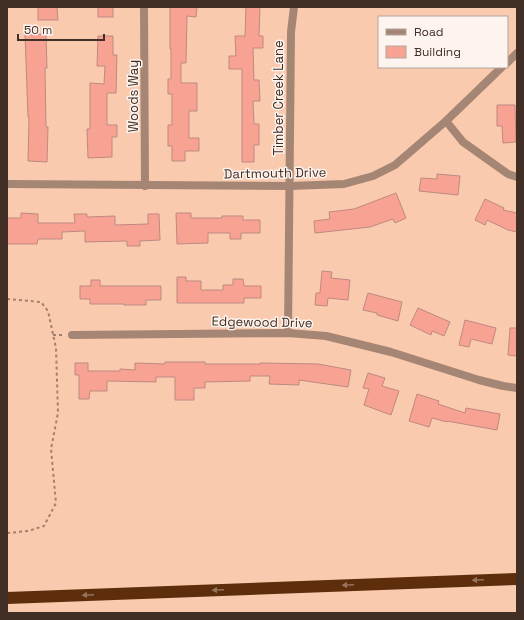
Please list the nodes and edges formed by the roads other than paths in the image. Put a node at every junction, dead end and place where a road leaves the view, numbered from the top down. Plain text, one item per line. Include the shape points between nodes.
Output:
1 (144, 7) edge
2 (294, 7) edge
3 (517, 53) edge
4 (508, 62) edge
5 (501, 68) edge
6 (446, 121) junction
7 (517, 177) edge
8 (7, 184) edge
9 (145, 186) junction
10 (290, 186) junction
11 (288, 332) junction
12 (72, 335) dead end
13 (517, 388) edge
14 (517, 579) edge
15 (7, 598) edge

1 - 9 street, Woods Way
2 - 10 street, Timber Creek Lane via 291,32
3 - 4 street
5 - 6 street, Dartmouth Drive
6 - 7 street via 462,142 508,174
6 - 10 street, Dartmouth Drive via 396,165 373,176 344,184
8 - 9 street, Dartmouth Drive
9 - 10 street, Dartmouth Drive
10 - 11 street, Timber Creek Lane
11 - 12 street, Edgewood Drive
11 - 13 street, Edgewood Drive via 326,336 384,350 479,380
14 -> 15 highway

